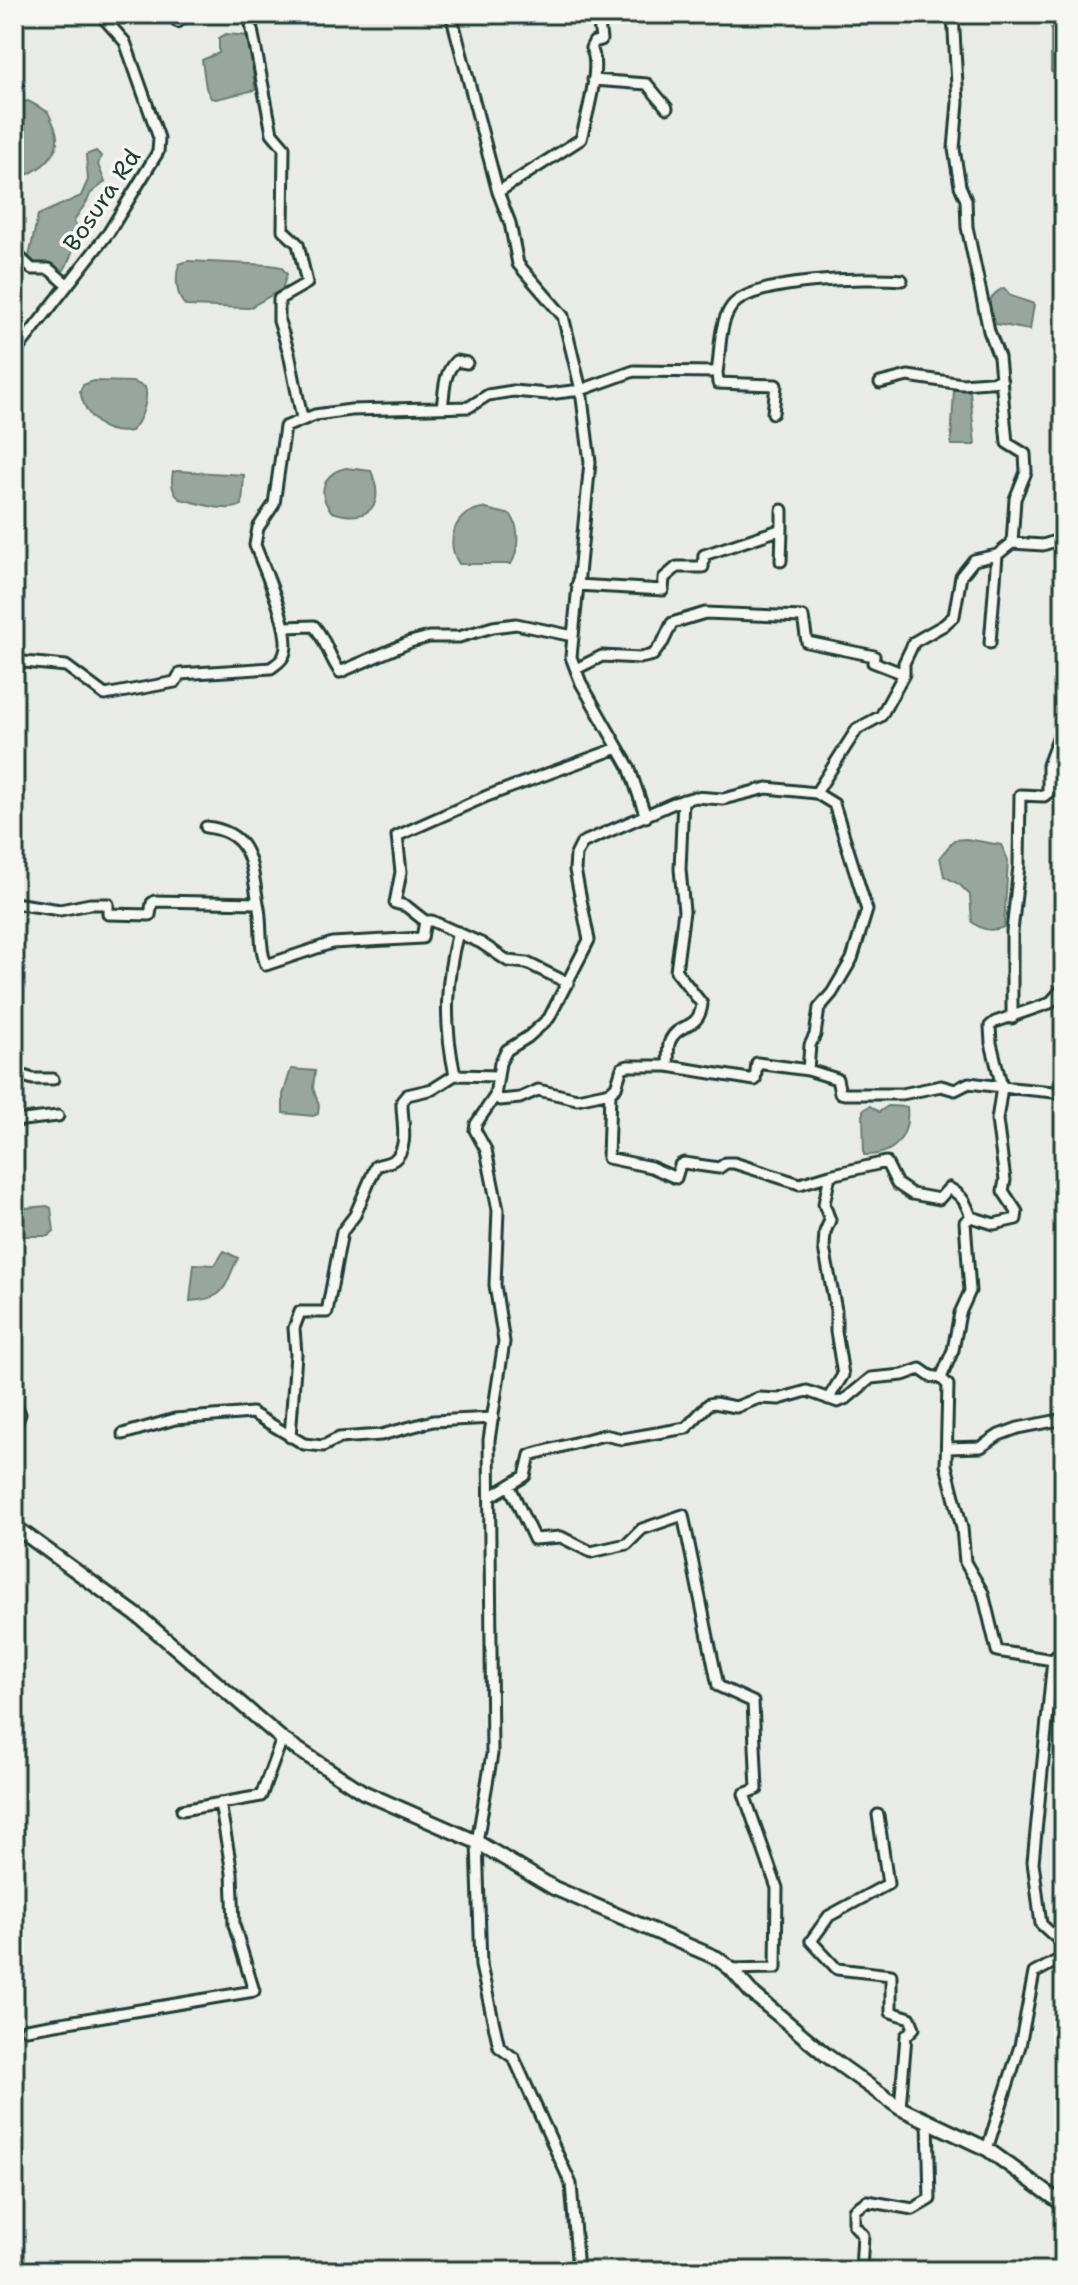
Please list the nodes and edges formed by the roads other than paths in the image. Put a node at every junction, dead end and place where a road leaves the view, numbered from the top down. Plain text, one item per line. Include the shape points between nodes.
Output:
1 (100, 14) edge
2 (173, 14) edge
3 (188, 14) edge
4 (249, 14) edge
5 (451, 14) edge
6 (598, 14) edge
7 (953, 14) edge
8 (593, 80) junction
9 (667, 108) dead end
10 (498, 192) junction
11 (14, 252) edge
12 (902, 280) dead end
13 (68, 285) junction
14 (14, 354) edge
15 (467, 363) dead end
16 (717, 372) junction
17 (1002, 381) junction
18 (880, 383) dead end
19 (581, 390) junction
20 (442, 407) junction
21 (773, 413) dead end
22 (302, 418) junction
23 (782, 510) dead end
24 (782, 529) junction
25 (1064, 538) edge
26 (1012, 543) junction
27 (997, 555) junction
28 (781, 561) dead end
29 (577, 585) junction
30 (286, 627) junction
31 (573, 636) junction
32 (990, 643) dead end
33 (14, 661) edge
34 (576, 669) junction
35 (904, 674) junction
36 (1064, 722) edge
37 (618, 748) junction
38 (816, 793) junction
39 (683, 800) junction
40 (646, 817) junction
41 (206, 827) dead end
42 (14, 903) edge
43 (258, 903) junction
44 (425, 921) junction
45 (458, 932) junction
46 (568, 983) junction
47 (1064, 987) edge
48 (1012, 1018) junction
49 (668, 1066) junction
50 (808, 1070) junction
51 (14, 1073) edge
52 (455, 1075) junction
53 (498, 1076) junction
54 (53, 1079) dead end
55 (1002, 1087) junction
56 (610, 1092) junction
57 (1064, 1093) edge
58 (495, 1096) junction
59 (58, 1116) dead end
60 (14, 1121) edge
61 (830, 1175) junction
62 (971, 1217) junction
63 (941, 1378) junction
64 (828, 1399) junction
65 (14, 1400) edge
66 (493, 1418) junction
67 (1064, 1419) edge
68 (14, 1430) edge
69 (123, 1434) dead end
70 (290, 1437) junction
71 (947, 1448) junction
72 (510, 1487) junction
73 (490, 1497) junction
74 (14, 1526) edge
75 (1064, 1650) edge
76 (1053, 1660) junction
77 (282, 1739) junction
78 (220, 1803) junction
79 (182, 1810) dead end
80 (878, 1815) dead end
81 (477, 1842) junction
82 (1064, 1945) edge
83 (1064, 1957) edge
84 (731, 1969) junction
85 (26, 2029) dead end
86 (900, 2108) junction
87 (928, 2121) junction
88 (987, 2149) junction
89 (1064, 2205) edge
90 (578, 2271) edge
91 (861, 2271) edge

1 - 13 street, Bosura Rd via 125,42 159,138 158,152 109,232
2 - 3 street via 177,22
4 - 22 street via 272,133 284,147 283,230 298,244 307,283 279,299 279,321
5 - 10 street
6 - 8 street via 601,40 591,48
7 - 17 street via 958,102 954,149
8 - 9 street via 647,84
8 - 10 street via 581,139
10 - 19 street via 518,264 563,316
11 - 13 street via 32,269 49,269
12 - 16 street via 800,283 743,298 722,325
13 - 14 street, Bosura Rd
15 - 20 street via 456,361 451,367
16 - 19 street via 634,371
16 - 21 street via 718,383 776,385
17 - 18 street via 962,384 908,376
17 - 26 street via 1007,443 1025,454
19 - 20 street via 513,391 488,395 469,407
19 - 29 street via 590,462
20 - 22 street via 374,407
22 - 30 street via 285,427 274,504 255,536
23 - 24 street
24 - 28 street
24 - 29 street via 704,555 703,567 677,567 664,578 663,590
25 - 26 street via 1043,545
26 - 27 street
27 - 32 street
27 - 35 street via 974,560 961,576 954,616 914,642
29 - 31 street
30 - 31 street via 314,626 340,672 410,642 493,627 516,624
30 - 33 street via 286,651 271,668 180,674 175,682 105,695 66,666
31 - 34 street
34 - 35 street via 602,656 653,655 672,623 705,613 803,617 807,642 874,656 873,662
34 - 37 street
35 - 38 street via 881,716 857,729
36 - 48 street via 1048,765 1048,793 1020,795
37 - 40 street
37 - 44 street via 397,836 401,872 395,903
38 - 39 street via 767,788 736,798
38 - 50 street via 834,804 867,910 852,959 819,1008
39 - 40 street
39 - 49 street via 684,911 676,971 702,1004 701,1015 669,1042
40 - 46 street via 590,838 576,855 589,940
41 - 43 street via 237,837
42 - 43 street via 60,910 108,904 108,914 150,915 155,901
43 - 44 street via 266,965 332,943 422,938
44 - 45 street
45 - 46 street via 508,961 527,963
45 - 52 street via 446,1008
46 - 53 street via 549,1018 507,1050
47 - 48 street via 1050,1003
48 - 55 street via 990,1026
49 - 50 street via 755,1080 757,1063
49 - 56 street via 622,1068
50 - 55 street via 837,1079 845,1094 902,1094 941,1086 955,1090 969,1083
51 - 54 street
52 - 53 street
52 - 70 street via 402,1101 399,1155 376,1166 342,1232 327,1312 297,1315
53 - 58 street
55 - 57 street
55 - 62 street via 997,1120 1003,1191 1016,1219 994,1224
56 - 58 street via 577,1099 538,1090 520,1098
56 - 61 street via 608,1158 676,1178 684,1163 719,1168 734,1163 800,1184
58 - 66 street via 475,1130 486,1150 498,1210 495,1285 504,1342
59 - 60 street
61 - 62 street via 886,1162 897,1184 912,1194 939,1199 949,1188 956,1192
61 - 64 street via 824,1248 843,1375
62 - 63 street via 965,1222 970,1291
63 - 64 street via 920,1369 878,1376 847,1398
63 - 71 street via 948,1385
64 - 72 street via 807,1391 736,1407 714,1403 686,1428 622,1439 604,1435 530,1455 525,1476
65 - 68 street via 20,1414
66 - 70 street via 433,1421 381,1435 339,1438 323,1446
66 - 73 street
67 - 71 street via 1018,1428 981,1447
69 - 70 street via 175,1419 252,1413
71 - 76 street via 965,1562 983,1593 997,1651
72 - 73 street
72 - 84 street via 534,1539 561,1537 591,1552 627,1544 642,1529 683,1515 718,1686 753,1702 757,1789 744,1794 777,1888 776,1968
73 - 81 street via 492,1754
74 - 77 main road via 142,1619
75 - 76 street
76 - 82 street via 1033,1862 1041,1924
77 - 78 street via 261,1796
77 - 81 main road via 363,1792
78 - 79 street
78 - 85 street via 234,1925 254,1991
80 - 86 street via 888,1884 829,1916 811,1941 837,1969 891,1975 891,2012 910,2018 914,2028 906,2036
81 - 84 main road via 554,1888 717,1958
81 - 90 street via 481,1966 499,2047 514,2058 571,2184
83 - 88 street via 1034,1973 1020,2046
84 - 86 main road via 784,2021
86 - 87 main road
87 - 88 main road
87 - 91 street via 930,2199 913,2209 867,2201 854,2210 854,2225 863,2235
88 - 89 main road

